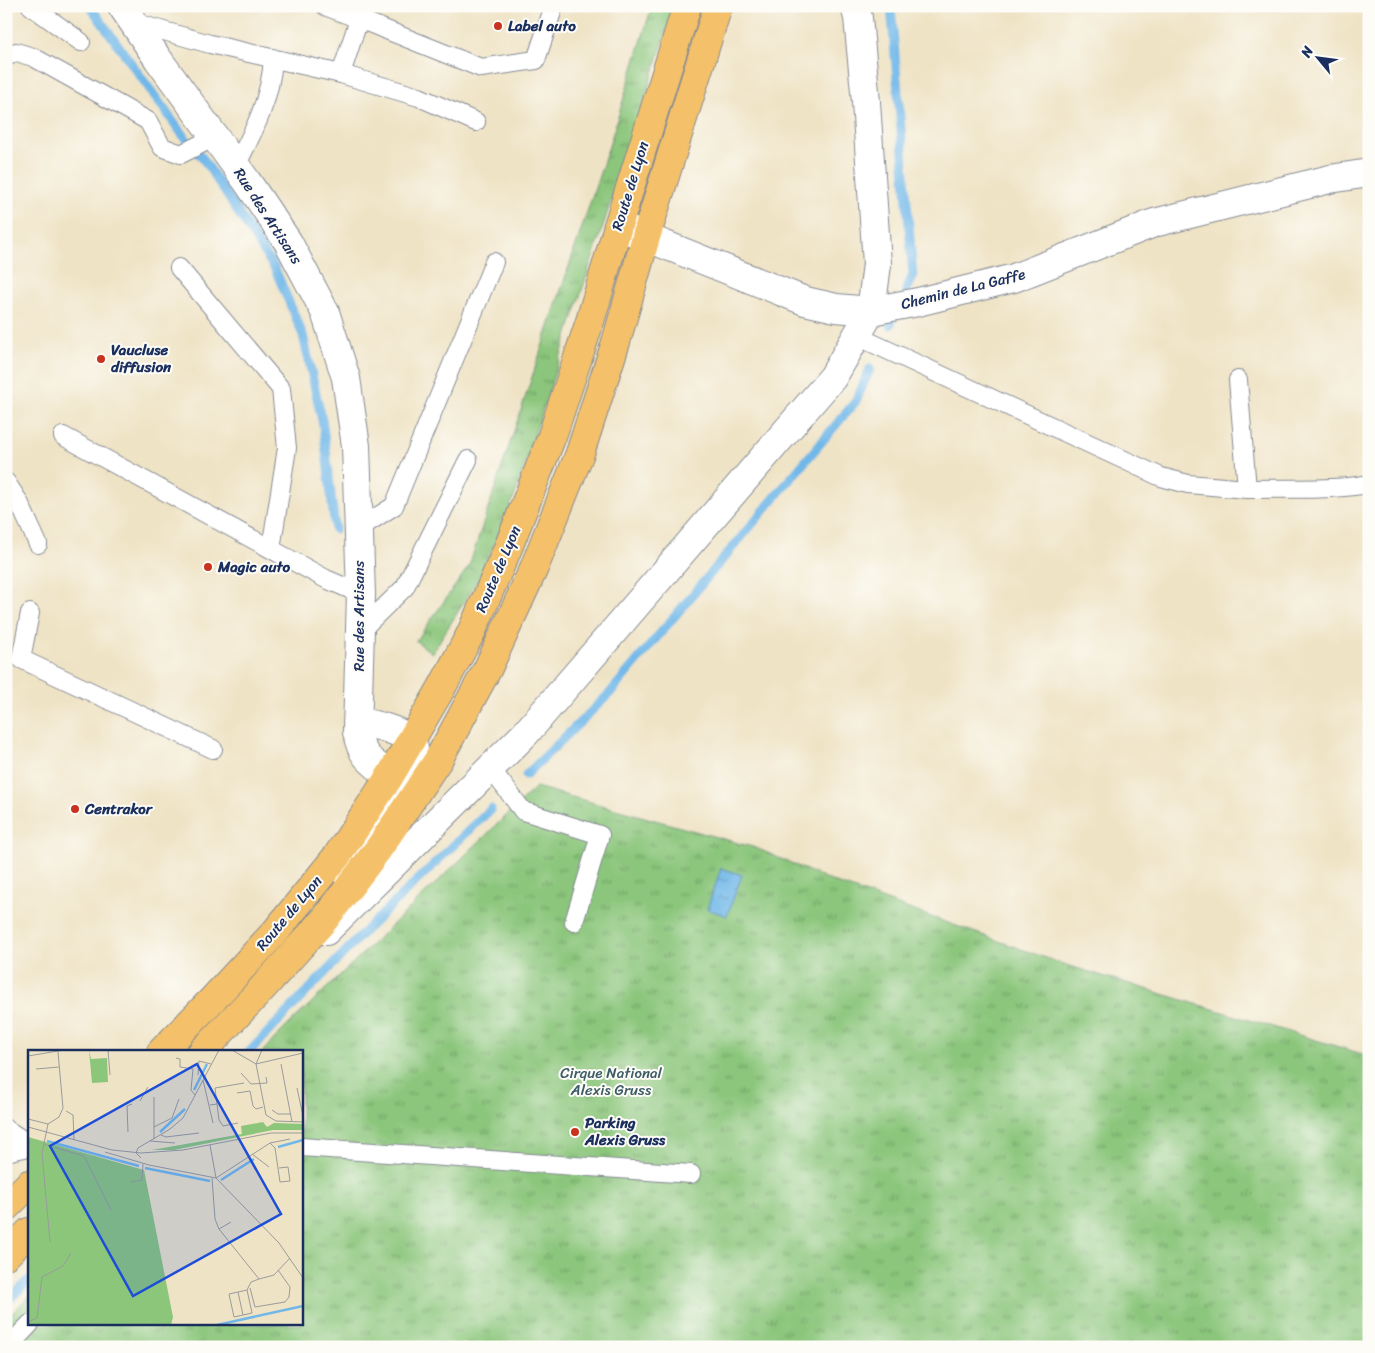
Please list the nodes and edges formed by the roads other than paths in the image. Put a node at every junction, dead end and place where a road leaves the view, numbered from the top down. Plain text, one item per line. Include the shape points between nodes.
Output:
1 (31, 6) edge
2 (325, 6) edge
3 (554, 6) edge
4 (687, 6) edge
5 (718, 6) edge
6 (856, 6) edge
7 (127, 14) edge
8 (359, 19) junction
9 (81, 42) dead end
10 (6, 57) edge
11 (273, 58) junction
12 (341, 74) junction
13 (476, 122) dead end
14 (214, 135) junction
15 (236, 166) junction
16 (1369, 173) edge
17 (618, 226) junction
18 (646, 237) junction
19 (494, 262) dead end
20 (179, 268) dead end
21 (871, 311) junction
22 (857, 336) junction
23 (1238, 380) dead end
24 (63, 436) dead end
25 (468, 460) dead end
26 (6, 482) edge
27 (1369, 484) edge
28 (1247, 489) junction
29 (358, 529) junction
30 (38, 544) dead end
31 (271, 549) junction
32 (361, 594) junction
33 (30, 613) dead end
34 (360, 631) junction
35 (357, 722) junction
36 (412, 739) junction
37 (213, 749) dead end
38 (438, 760) junction
39 (491, 769) junction
40 (400, 774) junction
41 (325, 919) junction
42 (574, 922) dead end
43 (259, 992) junction
44 (163, 1050) edge
45 (204, 1050) edge
46 (6, 1129) edge
47 (28, 1145) edge
48 (28, 1146) edge
49 (302, 1147) edge
50 (6, 1152) edge
51 (691, 1174) dead end
52 (28, 1185) edge
53 (6, 1207) edge
54 (28, 1233) edge
55 (6, 1255) edge
56 (28, 1326) edge
57 (8, 1347) edge

1 - 9 lane
2 - 8 lane
3 - 8 lane via 536,60 482,68
4 - 17 main road, Route de Lyon
5 - 18 main road, Route de Lyon
6 - 21 street via 877,264
7 - 11 lane via 210,44
7 - 14 street, Rue des Artisans
8 - 12 lane
10 - 14 lane via 16,52 33,57 148,121 162,147 181,154
11 - 12 lane
11 - 15 lane via 268,95
12 - 13 lane via 418,97
14 - 15 street, Rue des Artisans
15 - 29 street, Rue des Artisans via 288,242 325,312 346,378 356,446
16 - 21 street, Chemin de La Gaffe via 1330,179 1154,223 1014,278
17 - 18 street, Chemin de La Gaffe
17 - 36 main road, Route de Lyon via 552,436 511,539 471,633
18 - 21 street, Chemin de La Gaffe via 804,301
18 - 38 main road, Route de Lyon via 580,453 534,568 488,668
19 - 29 lane via 394,506
20 - 31 lane via 281,389 287,448
21 - 22 street
22 - 28 lane via 1161,477 1188,484
22 - 39 street via 833,377 525,734
23 - 28 lane
24 - 31 lane
25 - 34 lane via 405,587
26 - 30 lane
27 - 28 lane via 1333,488
29 - 32 street, Rue des Artisans
31 - 32 lane
32 - 34 street, Rue des Artisans
33 - 37 lane via 21,659
34 - 35 street, Rue des Artisans
35 - 36 street via 395,730
35 - 40 street, Rue des Artisans via 359,743 366,758
36 - 40 main road, Route de Lyon
38 - 40 street
38 - 41 main road, Route de Lyon
39 - 42 lane via 523,811 600,835
39 - 43 street via 339,919
40 - 41 street
40 - 44 main road, Route de Lyon via 276,931
41 - 43 main road, Route de Lyon
43 - 45 main road, Route de Lyon
46 - 47 lane
48 - 50 lane
49 - 51 lane
52 - 53 main road
54 - 55 main road
56 - 57 lane

